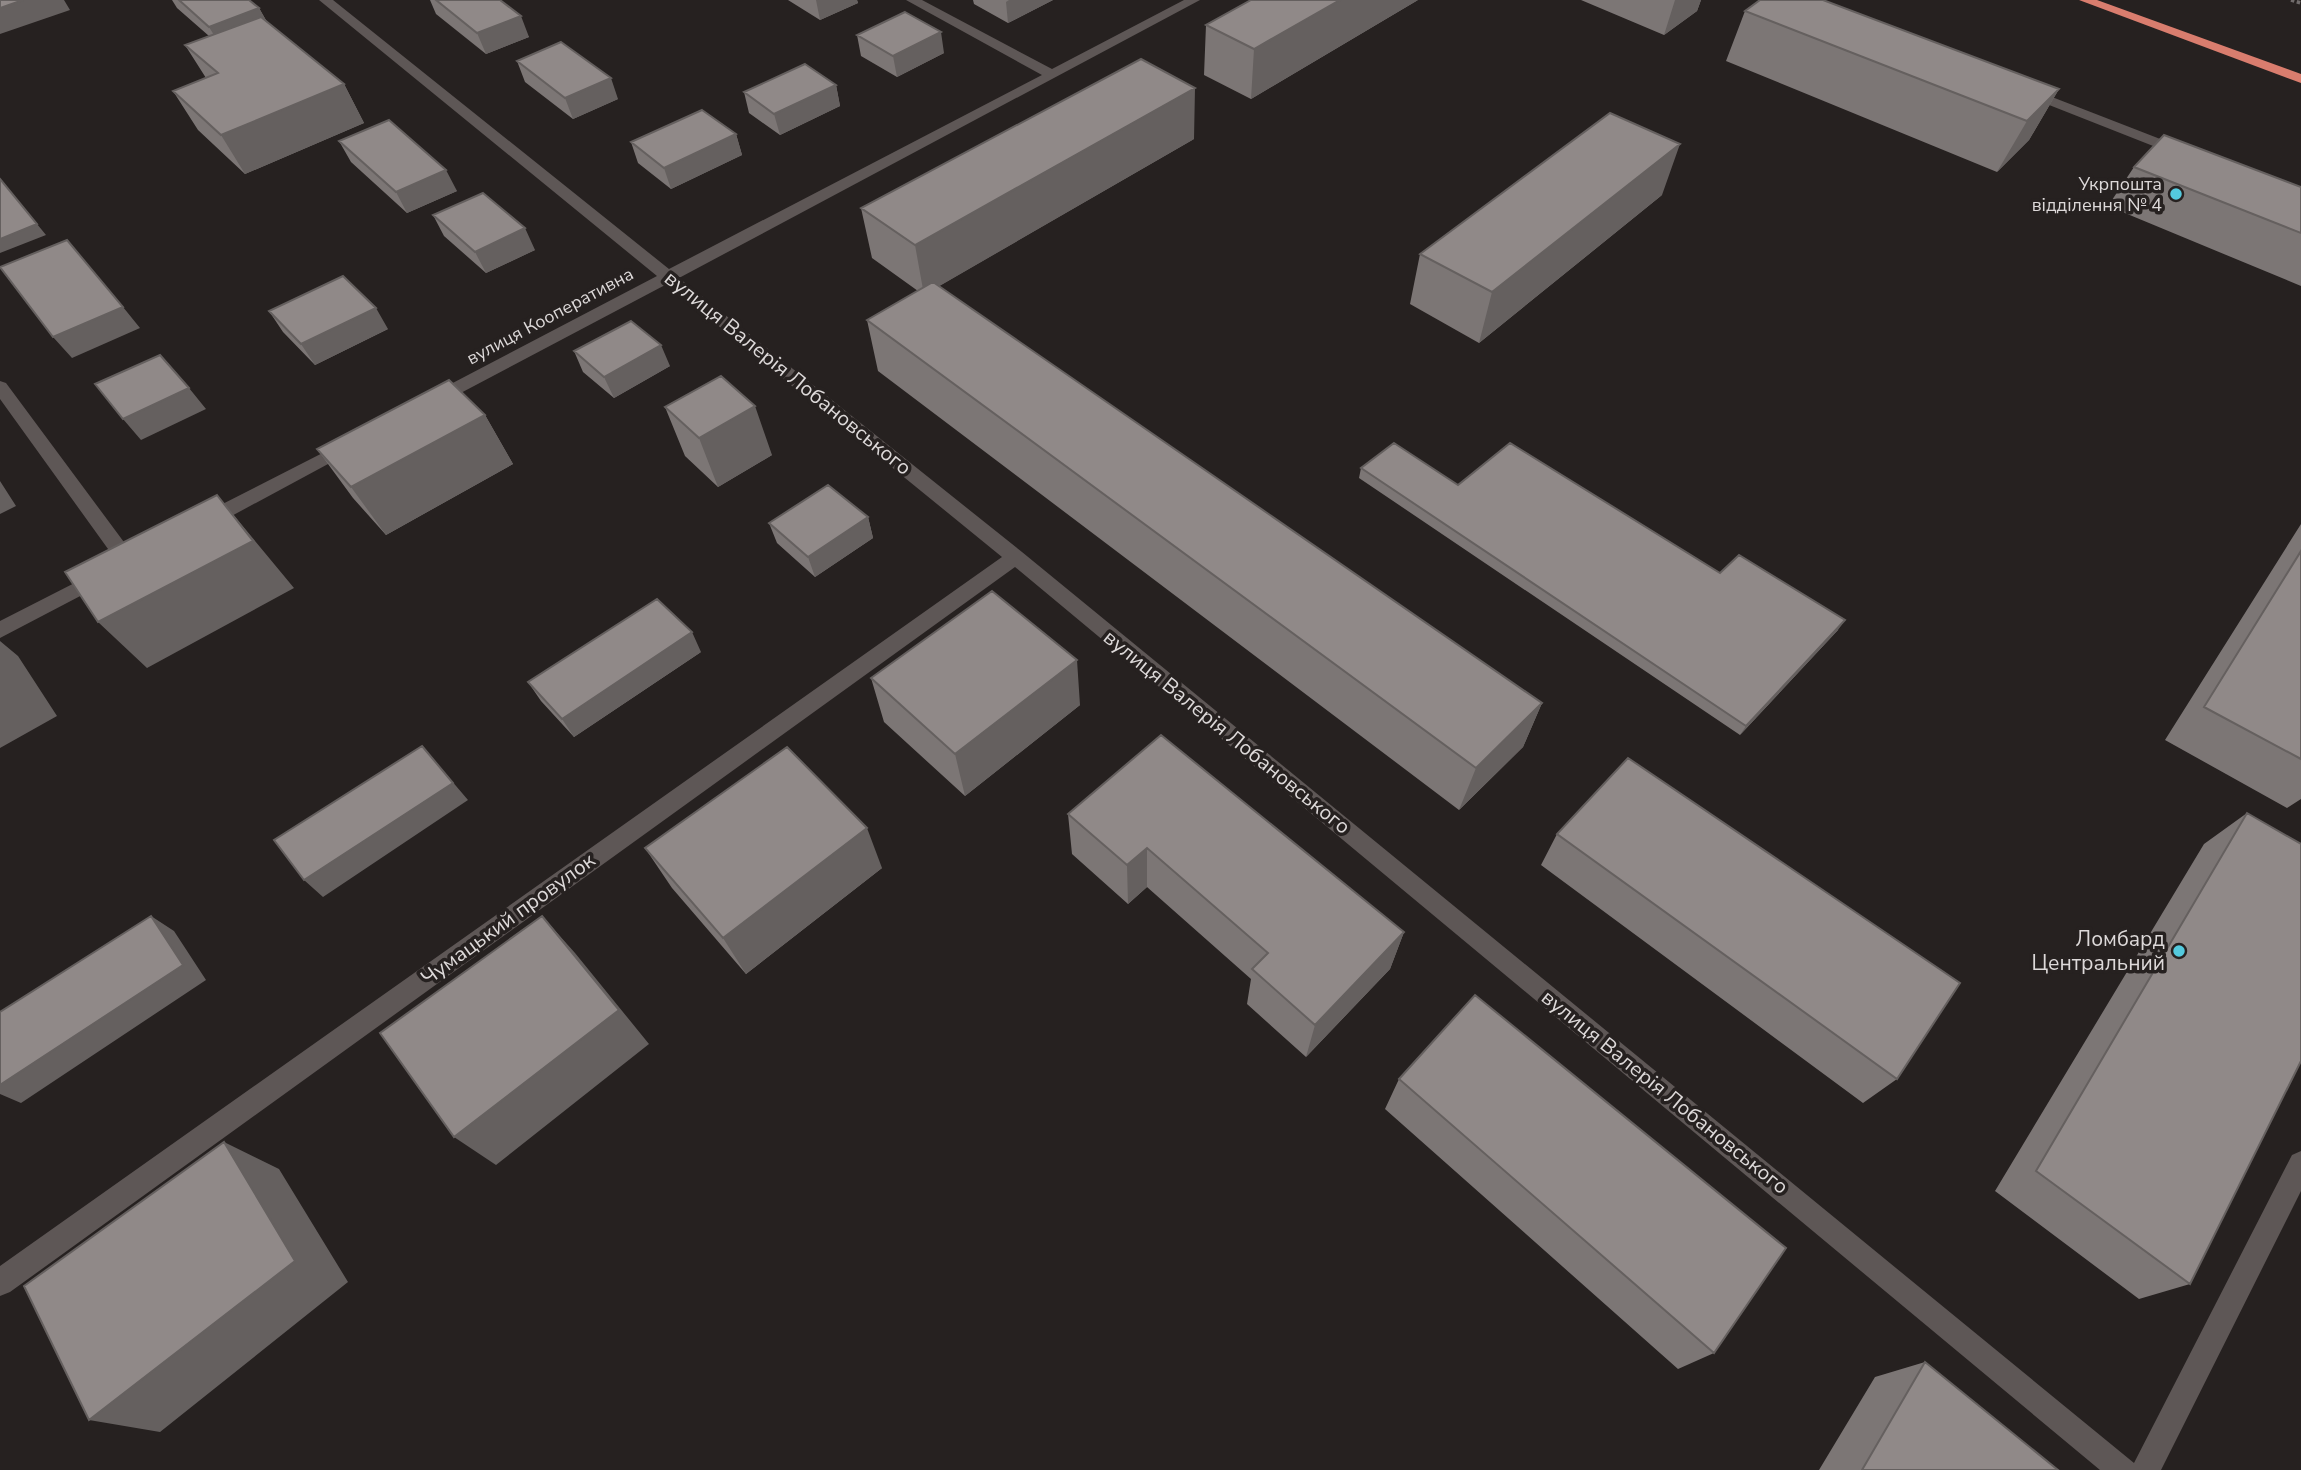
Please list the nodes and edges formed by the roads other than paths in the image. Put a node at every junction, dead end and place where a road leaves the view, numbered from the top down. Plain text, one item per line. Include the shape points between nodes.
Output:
1 (325, 0) edge
2 (912, 0) edge
3 (1194, 0) edge
4 (2085, 0) edge
5 (1053, 75) junction
6 (2301, 79) edge
7 (2008, 85) edge
8 (2199, 159) edge
9 (667, 276) junction
10 (0, 387) edge
11 (422, 406) edge
12 (361, 439) edge
13 (190, 530) edge
14 (1015, 557) junction
15 (0, 630) edge
16 (2301, 1164) edge
17 (0, 1282) edge
18 (2123, 1470) edge
19 (2146, 1470) edge

1 - 9 street, вулиця Валерія Лобановського
2 - 5 street
3 - 5 street, вулиця Кооперативна
4 - 6 highway
5 - 9 street, вулиця Кооперативна
7 - 8 street
9 - 11 street, вулиця Кооперативна
9 - 14 street, вулиця Валерія Лобановського
10 - 15 street via 134,559
12 - 13 street
14 - 17 street, Чумацький провулок
14 - 18 street, вулиця Валерія Лобановського
16 - 19 street

